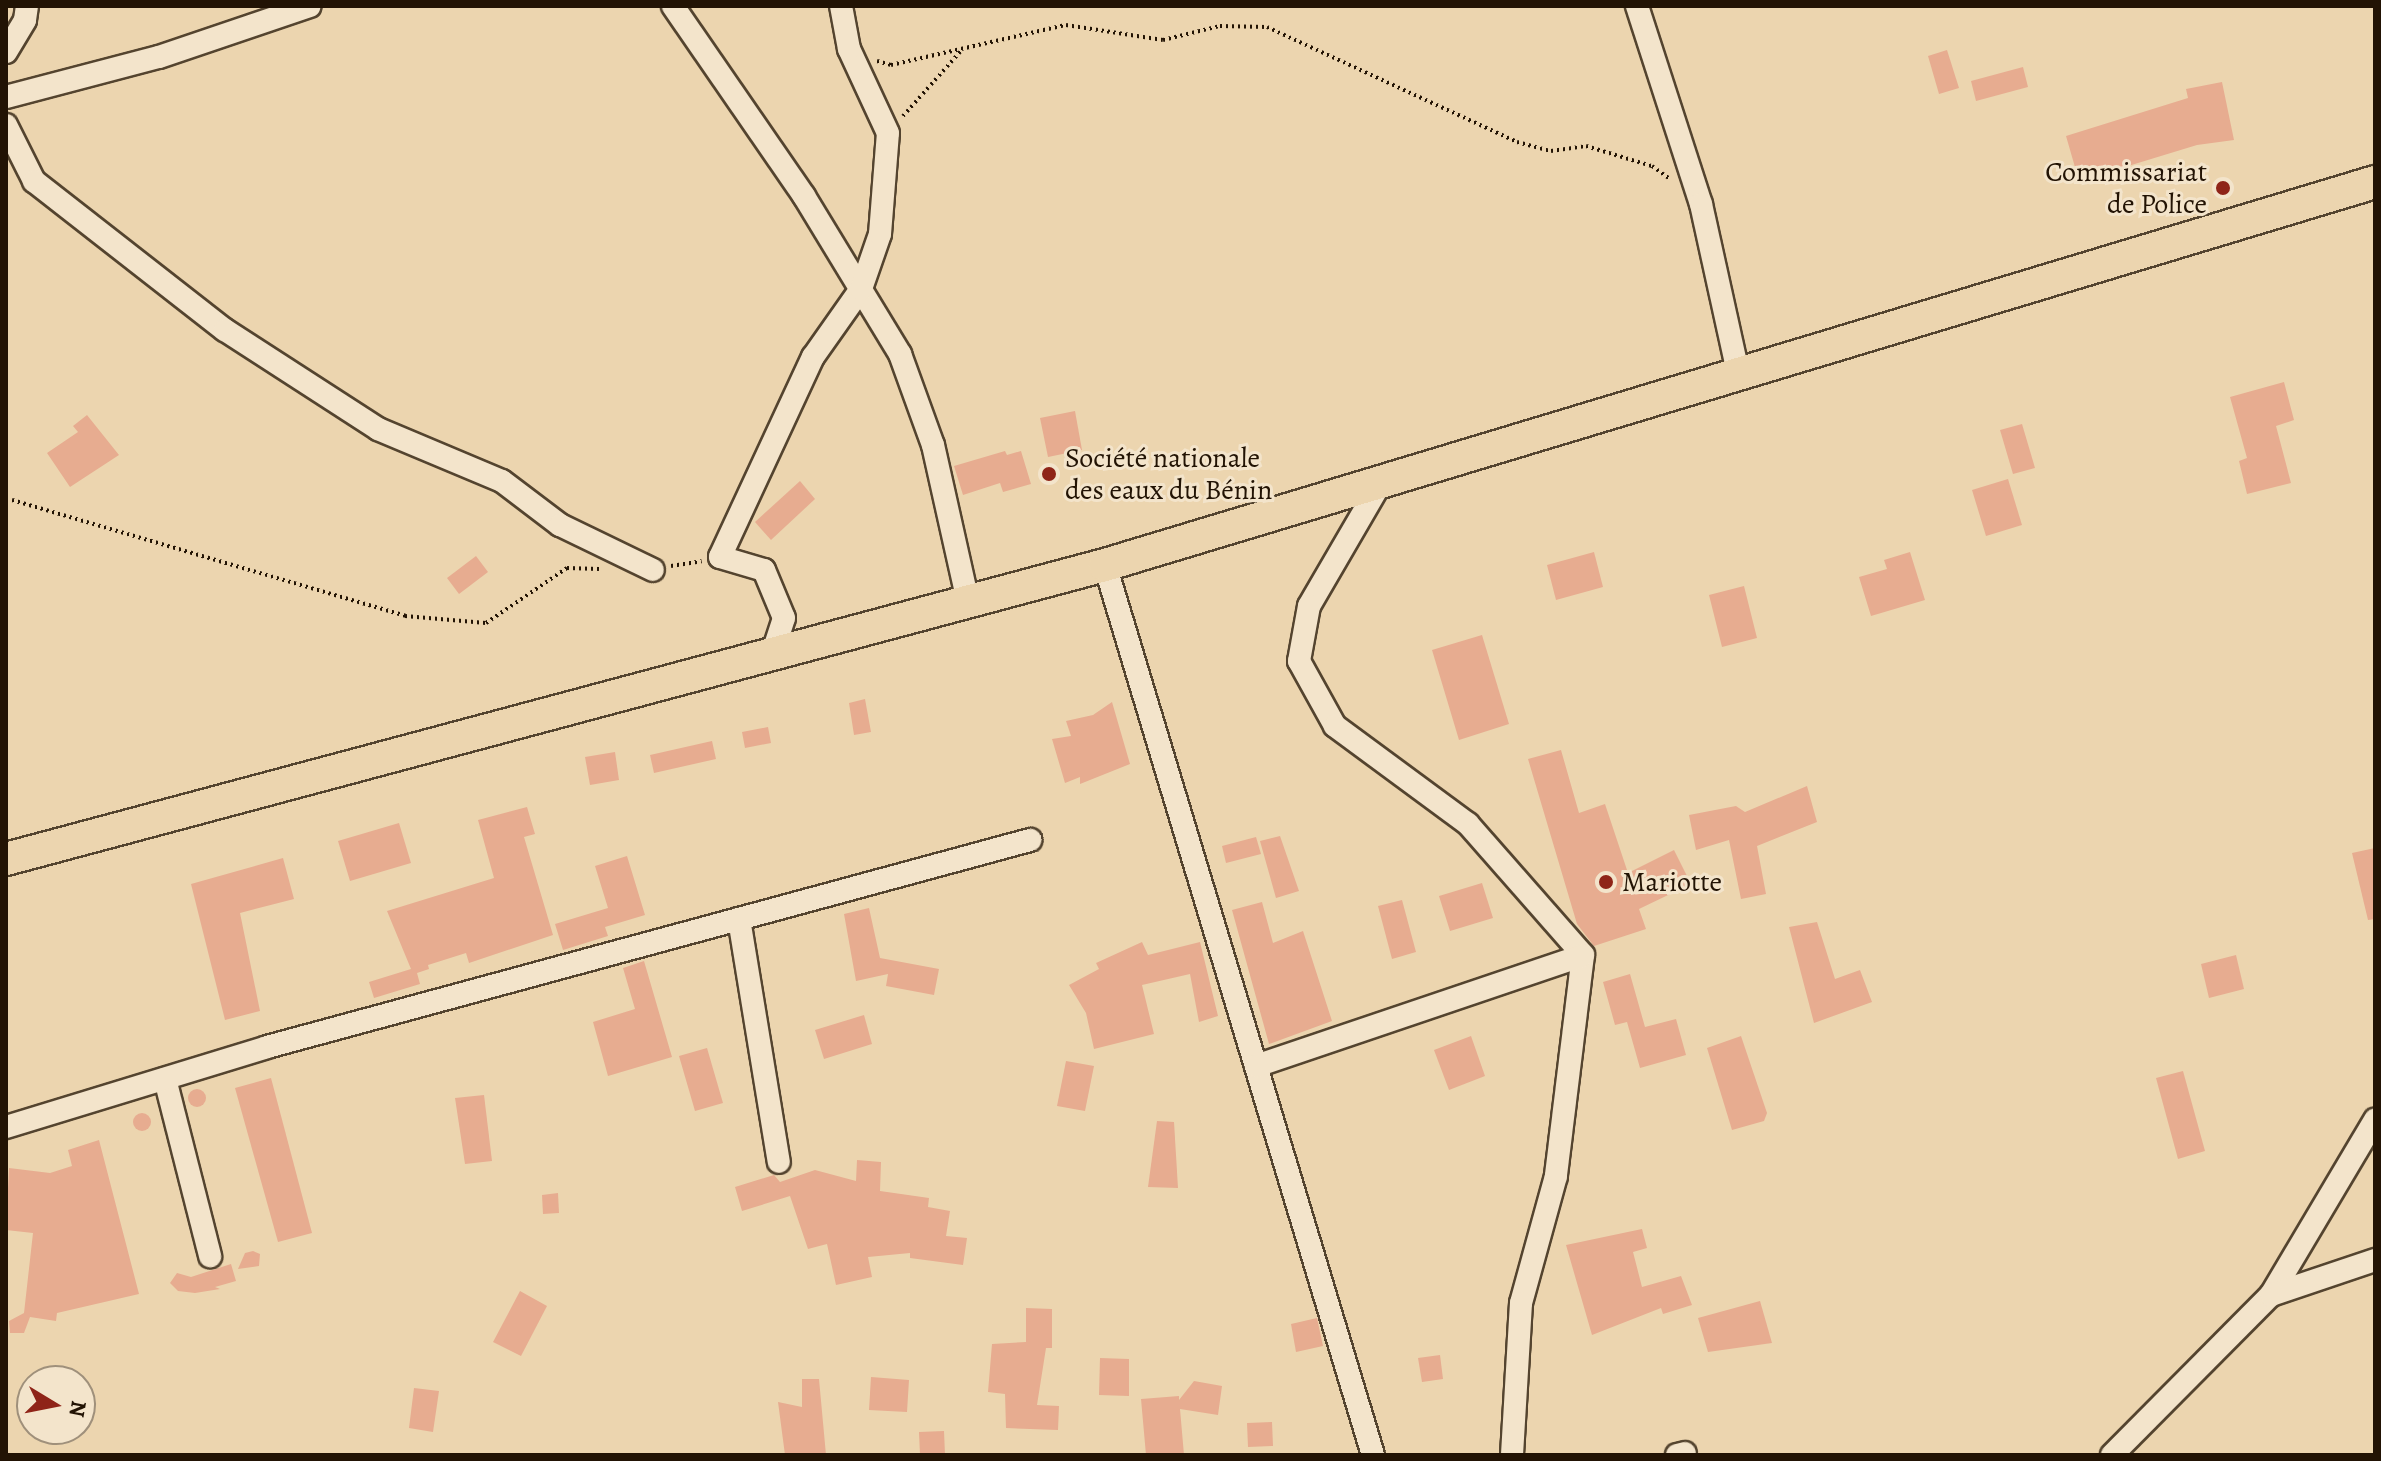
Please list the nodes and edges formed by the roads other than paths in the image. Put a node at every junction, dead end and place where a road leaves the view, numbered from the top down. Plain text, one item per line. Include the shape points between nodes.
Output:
1 (27, 6) edge
2 (310, 6) edge
3 (673, 6) edge
4 (841, 6) edge
5 (1637, 6) edge
6 (6, 52) edge
7 (6, 97) edge
8 (6, 125) edge
9 (2375, 182) edge
10 (861, 289) junction
11 (1739, 377) junction
12 (1380, 484) junction
13 (1105, 565) junction
14 (653, 570) road end
15 (968, 602) junction
16 (771, 658) junction
17 (1030, 840) dead end
18 (6, 859) edge
19 (739, 919) junction
20 (1583, 955) junction
21 (1256, 1066) junction
22 (165, 1079) junction
23 (2375, 1120) edge
24 (6, 1127) edge
25 (779, 1162) dead end
26 (210, 1256) dead end
27 (2375, 1260) edge
28 (2271, 1295) junction
29 (1373, 1455) edge
30 (1512, 1455) edge
31 (2112, 1455) edge

1 - 6 street
2 - 7 street via 159,57
3 - 10 street
4 - 10 street via 851,55 888,133 880,234
5 - 11 street via 1701,204
8 - 14 street via 34,181 225,330 378,429 502,481 560,525
9 - 11 highway
10 - 15 street via 900,354 933,445
10 - 16 street via 813,357 720,557 764,570 784,618
11 - 12 highway
12 - 13 highway
12 - 20 street via 1309,606 1299,661 1335,726 1468,824
13 - 15 highway
13 - 21 street
15 - 16 highway
16 - 18 highway
17 - 19 street
19 - 22 street
19 - 25 street
20 - 21 street
20 - 30 street via 1556,1176 1521,1303
21 - 29 street
22 - 24 street
22 - 26 street
23 - 28 street
27 - 28 street
28 - 31 street

